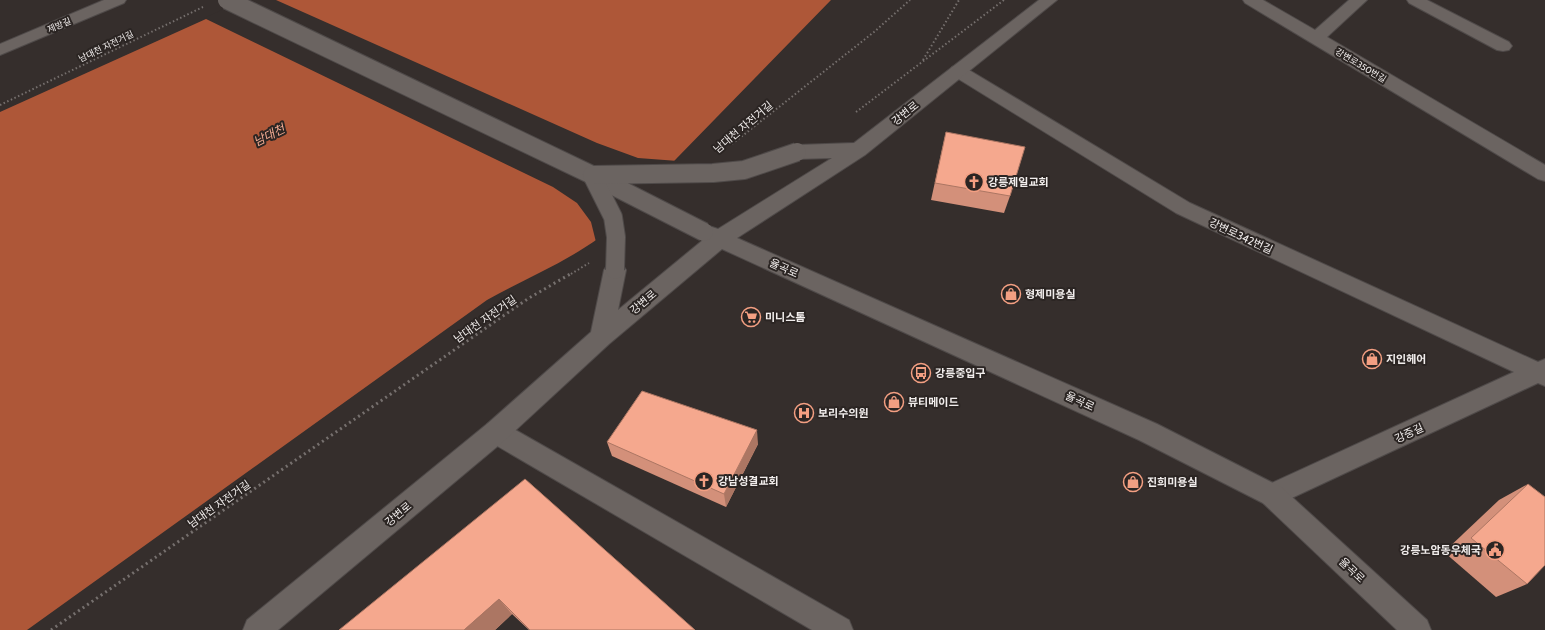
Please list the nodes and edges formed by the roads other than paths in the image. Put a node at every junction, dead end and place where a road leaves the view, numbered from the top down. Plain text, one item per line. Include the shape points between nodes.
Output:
1 (118, 0) edge
2 (227, 0) edge
3 (1049, 0) edge
4 (1251, 0) edge
5 (1358, 0) edge
6 (1415, 0) edge
7 (1316, 38) junction
8 (1503, 46) dead end
9 (0, 50) edge
10 (958, 71) junction
11 (858, 150) junction
12 (1545, 174) edge
13 (592, 175) junction
14 (712, 235) junction
15 (601, 337) junction
16 (1543, 373) edge
17 (496, 432) junction
18 (1272, 495) junction
19 (257, 630) edge
20 (839, 630) edge
21 (1417, 630) edge

1 - 9 street, 제방길
2 - 13 street, 율곡로, bridge
3 - 10 street, 강변로
4 - 7 street, 강변로350번길
5 - 7 street
6 - 8 street
7 - 12 street, 강변로350번길
10 - 11 street, 강변로
10 - 16 street, 강변로342번길 via 1183,208
11 - 13 street, bridge via 797,152 736,171 714,174
11 - 14 street, 강변로
13 - 14 street, 율곡로, bridge
13 - 15 street, bridge via 613,217 616,237 615,270
14 - 15 street, 강변로
14 - 18 street, 율곡로 via 1148,432
15 - 17 street, 강변로
16 - 18 street, 강중길
17 - 19 street, 강변로
17 - 20 street
18 - 21 street, 율곡로

